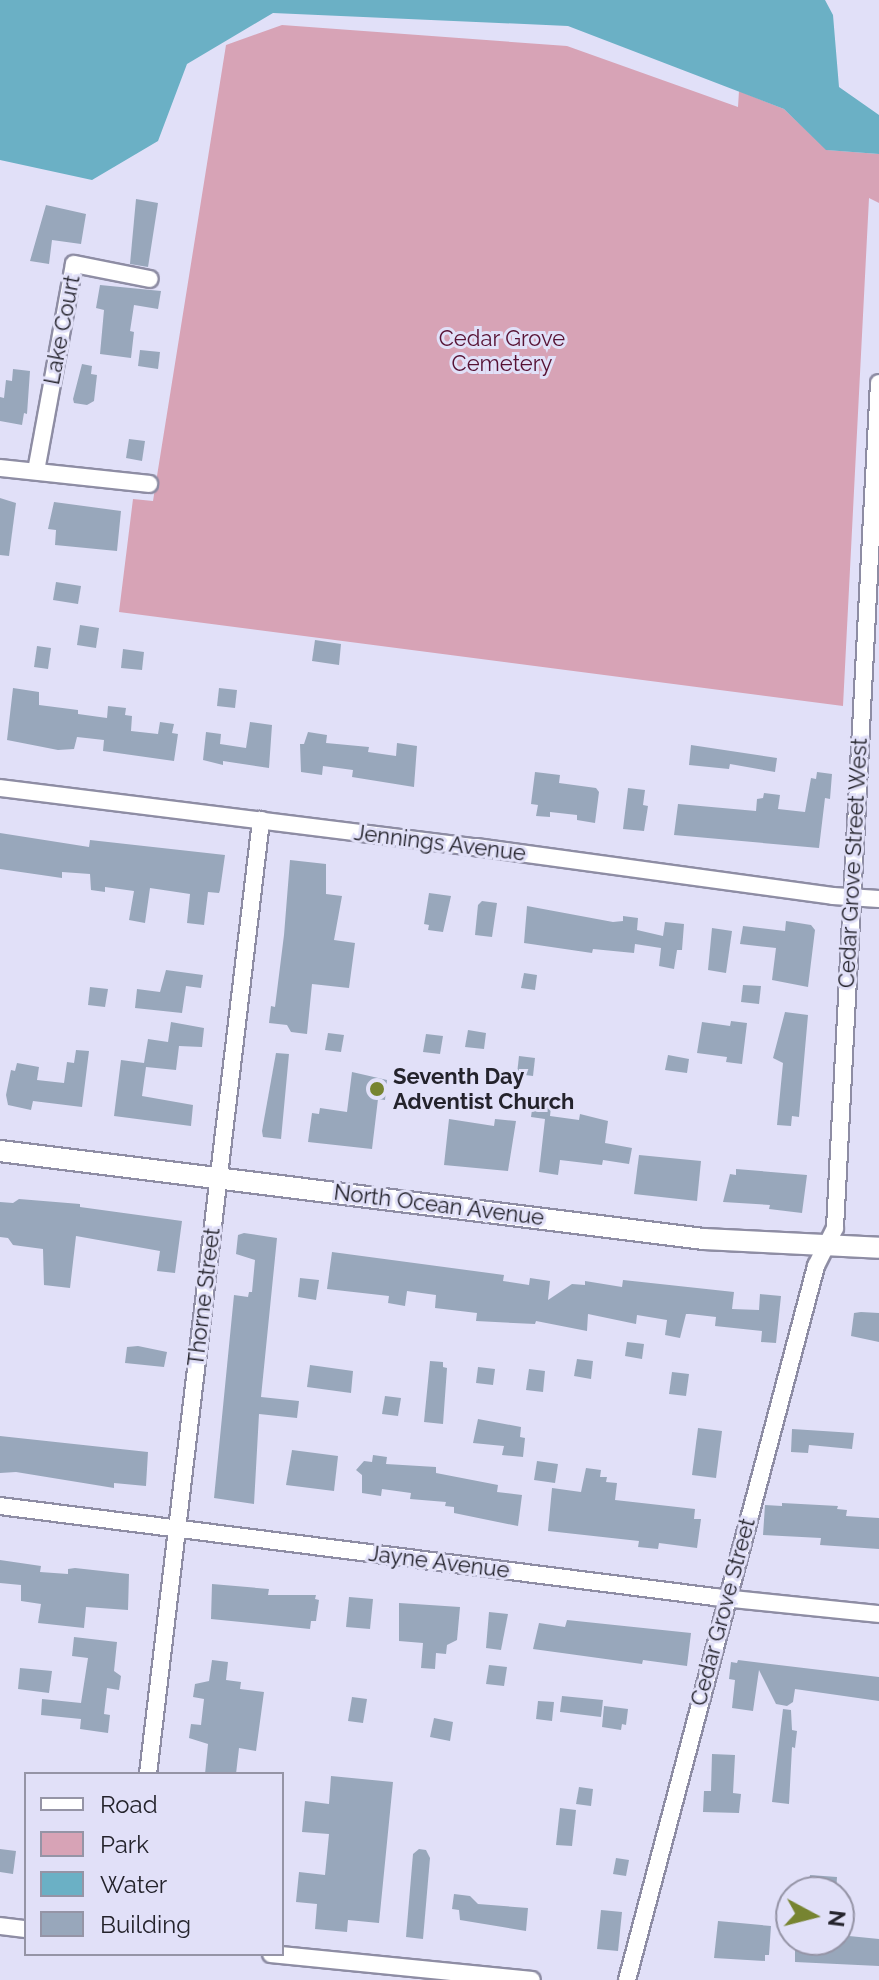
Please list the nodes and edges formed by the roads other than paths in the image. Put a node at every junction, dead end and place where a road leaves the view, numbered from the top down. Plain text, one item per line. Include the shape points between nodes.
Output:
1 (150, 279) dead end
2 (879, 383) edge
3 (0, 468) edge
4 (36, 471) junction
5 (149, 484) dead end
6 (0, 788) edge
7 (261, 820) junction
8 (851, 897) junction
9 (879, 899) edge
10 (0, 1151) edge
11 (218, 1178) junction
12 (827, 1246) junction
13 (879, 1248) edge
14 (0, 1506) edge
15 (176, 1528) junction
16 (725, 1599) junction
17 (879, 1614) edge
18 (148, 1772) edge
19 (0, 1926) edge
20 (24, 1929) edge
21 (284, 1956) edge
22 (436, 1975) edge
23 (532, 1980) edge
24 (627, 1980) edge

1 - 4 street, Lake Court via 74,264
2 - 8 street, Cedar Grove Street West
3 - 4 street
4 - 5 street
6 - 7 street, Jennings Avenue
7 - 8 street, Jennings Avenue
7 - 11 street, Thorne Street
8 - 9 street, Jennings Avenue
8 - 12 street, Cedar Grove Street West via 835,1228
10 - 11 street, North Ocean Avenue
11 - 12 street, North Ocean Avenue via 704,1239
11 - 15 street, Thorne Street
12 - 13 street, North Ocean Avenue
12 - 16 street, Cedar Grove Street via 816,1266
14 - 15 street, Jayne Avenue
15 - 16 street, Jayne Avenue
15 - 18 street, Thorne Street
16 - 17 street, Jayne Avenue
16 - 24 street, Cedar Grove Street
19 - 20 street
21 - 22 street
22 - 23 street

